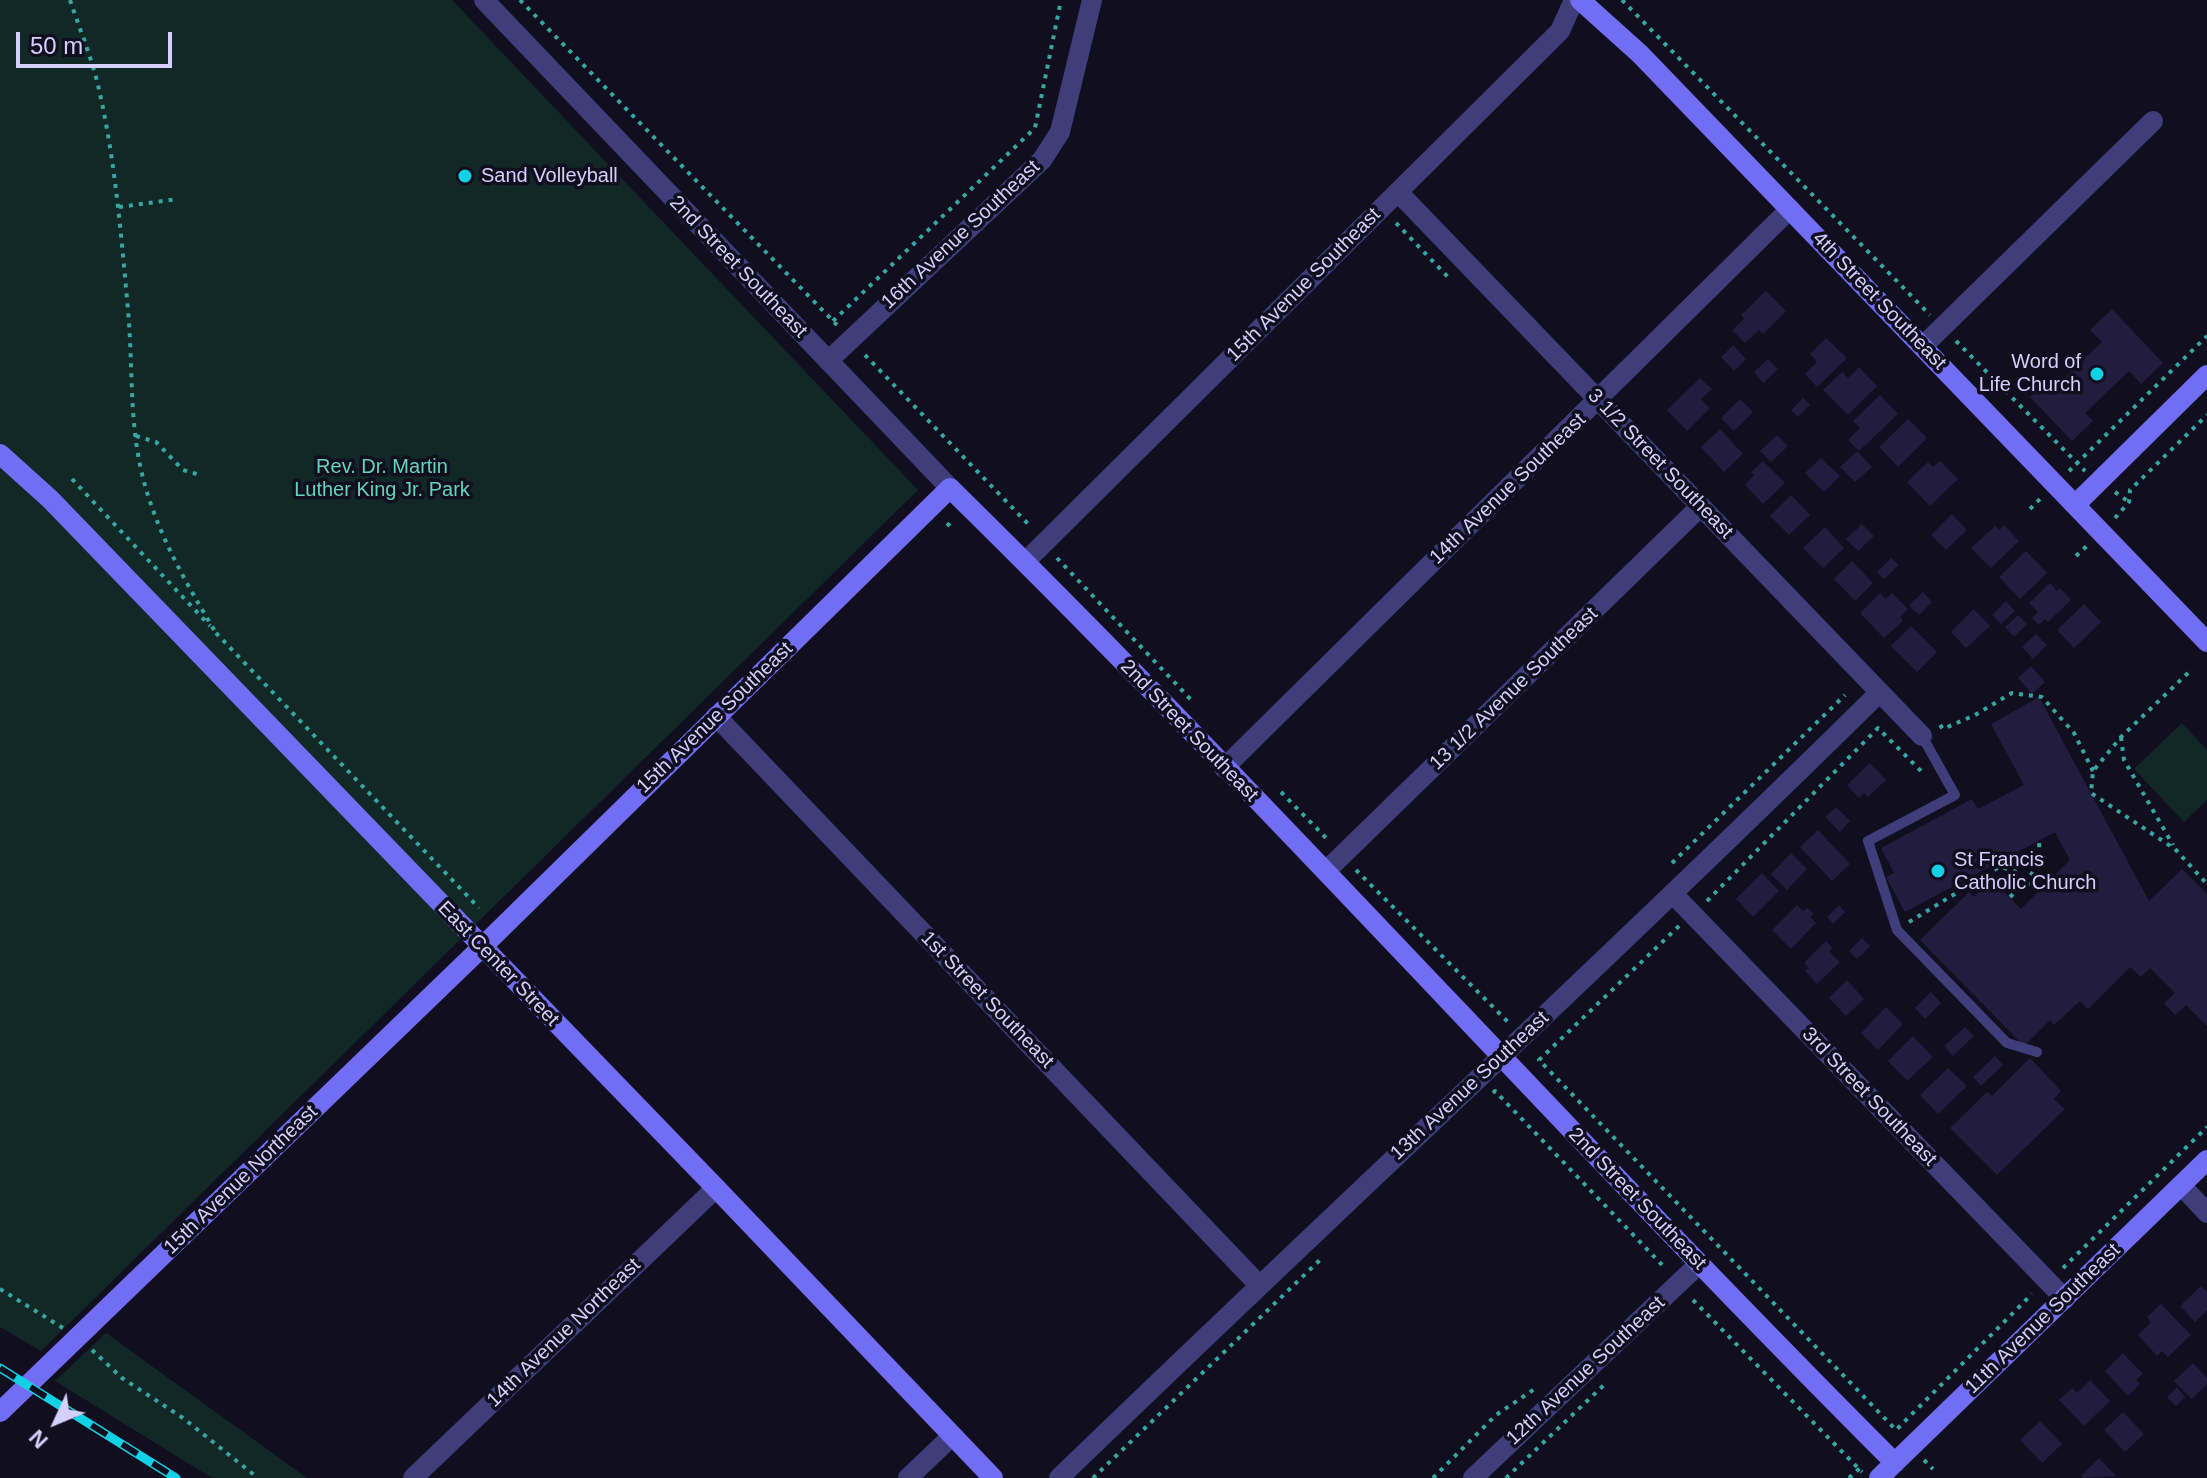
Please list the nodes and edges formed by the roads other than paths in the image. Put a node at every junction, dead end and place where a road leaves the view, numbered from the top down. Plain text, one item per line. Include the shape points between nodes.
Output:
1 (484, 0) edge
2 (1092, 0) edge
3 (1574, 0) edge
4 (1580, 0) edge
5 (2153, 121) dead end
6 (1398, 192) junction
7 (1790, 209) junction
8 (1923, 346) junction
9 (828, 361) junction
10 (2207, 375) edge
11 (1599, 400) junction
12 (0, 454) edge
13 (950, 488) junction
14 (2076, 504) junction
15 (1701, 506) junction
16 (1025, 562) junction
17 (2207, 642) edge
18 (1879, 693) junction
19 (716, 716) junction
20 (1922, 736) joint
21 (1224, 768) junction
22 (1326, 871) junction
23 (1667, 901) junction
24 (481, 948) junction
25 (2037, 1052) dead end
26 (1502, 1056) junction
27 (2207, 1160) edge
28 (2181, 1185) junction
29 (716, 1188) junction
30 (2207, 1213) edge
31 (1699, 1264) junction
32 (1259, 1285) junction
33 (2065, 1299) junction
34 (0, 1412) edge
35 (952, 1436) junction
36 (1895, 1463) junction
37 (413, 1478) edge
38 (908, 1478) edge
39 (993, 1478) edge
40 (1059, 1478) edge
41 (1473, 1478) edge
42 (1879, 1478) edge

1 - 9 street, 2nd Street Southeast
2 - 9 street, 16th Avenue Southeast via 1060,132 1042,160
3 - 6 street, 15th Avenue Southeast via 1560,31
4 - 7 street, 4th Street Southeast via 1640,54
5 - 8 street
6 - 11 street, 3 1/2 Street Southeast
6 - 16 street, 15th Avenue Southeast
7 - 8 street, 4th Street Southeast
7 - 11 street, 14th Avenue Southeast
8 - 14 street, 4th Street Southeast
9 - 13 street, 2nd Street Southeast
10 - 14 street
11 - 15 street, 3 1/2 Street Southeast
11 - 21 street, 14th Avenue Southeast
12 - 24 street, East Center Street via 50,499
13 - 16 street, 2nd Street Southeast
13 - 19 street, 15th Avenue Southeast
14 - 17 street, 4th Street Southeast
15 - 18 street, 3 1/2 Street Southeast
15 - 22 street, 13 1/2 Avenue Southeast
16 - 21 street, 2nd Street Southeast
18 - 20 street, 3 1/2 Street Southeast
18 - 23 street, 13th Avenue Southeast
19 - 24 street, 15th Avenue Southeast
19 - 32 street, 1st Street Southeast
20 - 25 lane via 1955,795 1868,841 1897,930 2007,1043
21 - 22 street, 2nd Street Southeast
22 - 26 street, 2nd Street Southeast
23 - 26 street, 13th Avenue Southeast
23 - 33 street, 3rd Street Southeast
24 - 29 street, East Center Street
24 - 34 street, 15th Avenue Northeast
26 - 31 street, 2nd Street Southeast
26 - 32 street, 13th Avenue Southeast
27 - 28 street, 11th Avenue Southeast
28 - 30 street
28 - 33 street, 11th Avenue Southeast
29 - 35 street, East Center Street
29 - 37 street, 14th Avenue Northeast
31 - 36 street, 2nd Street Southeast
31 - 41 street, 12th Avenue Southeast
32 - 40 street, 13th Avenue Southeast
33 - 36 street, 11th Avenue Southeast
35 - 38 street
35 - 39 street, East Center Street
36 - 42 street, 11th Avenue Southeast

